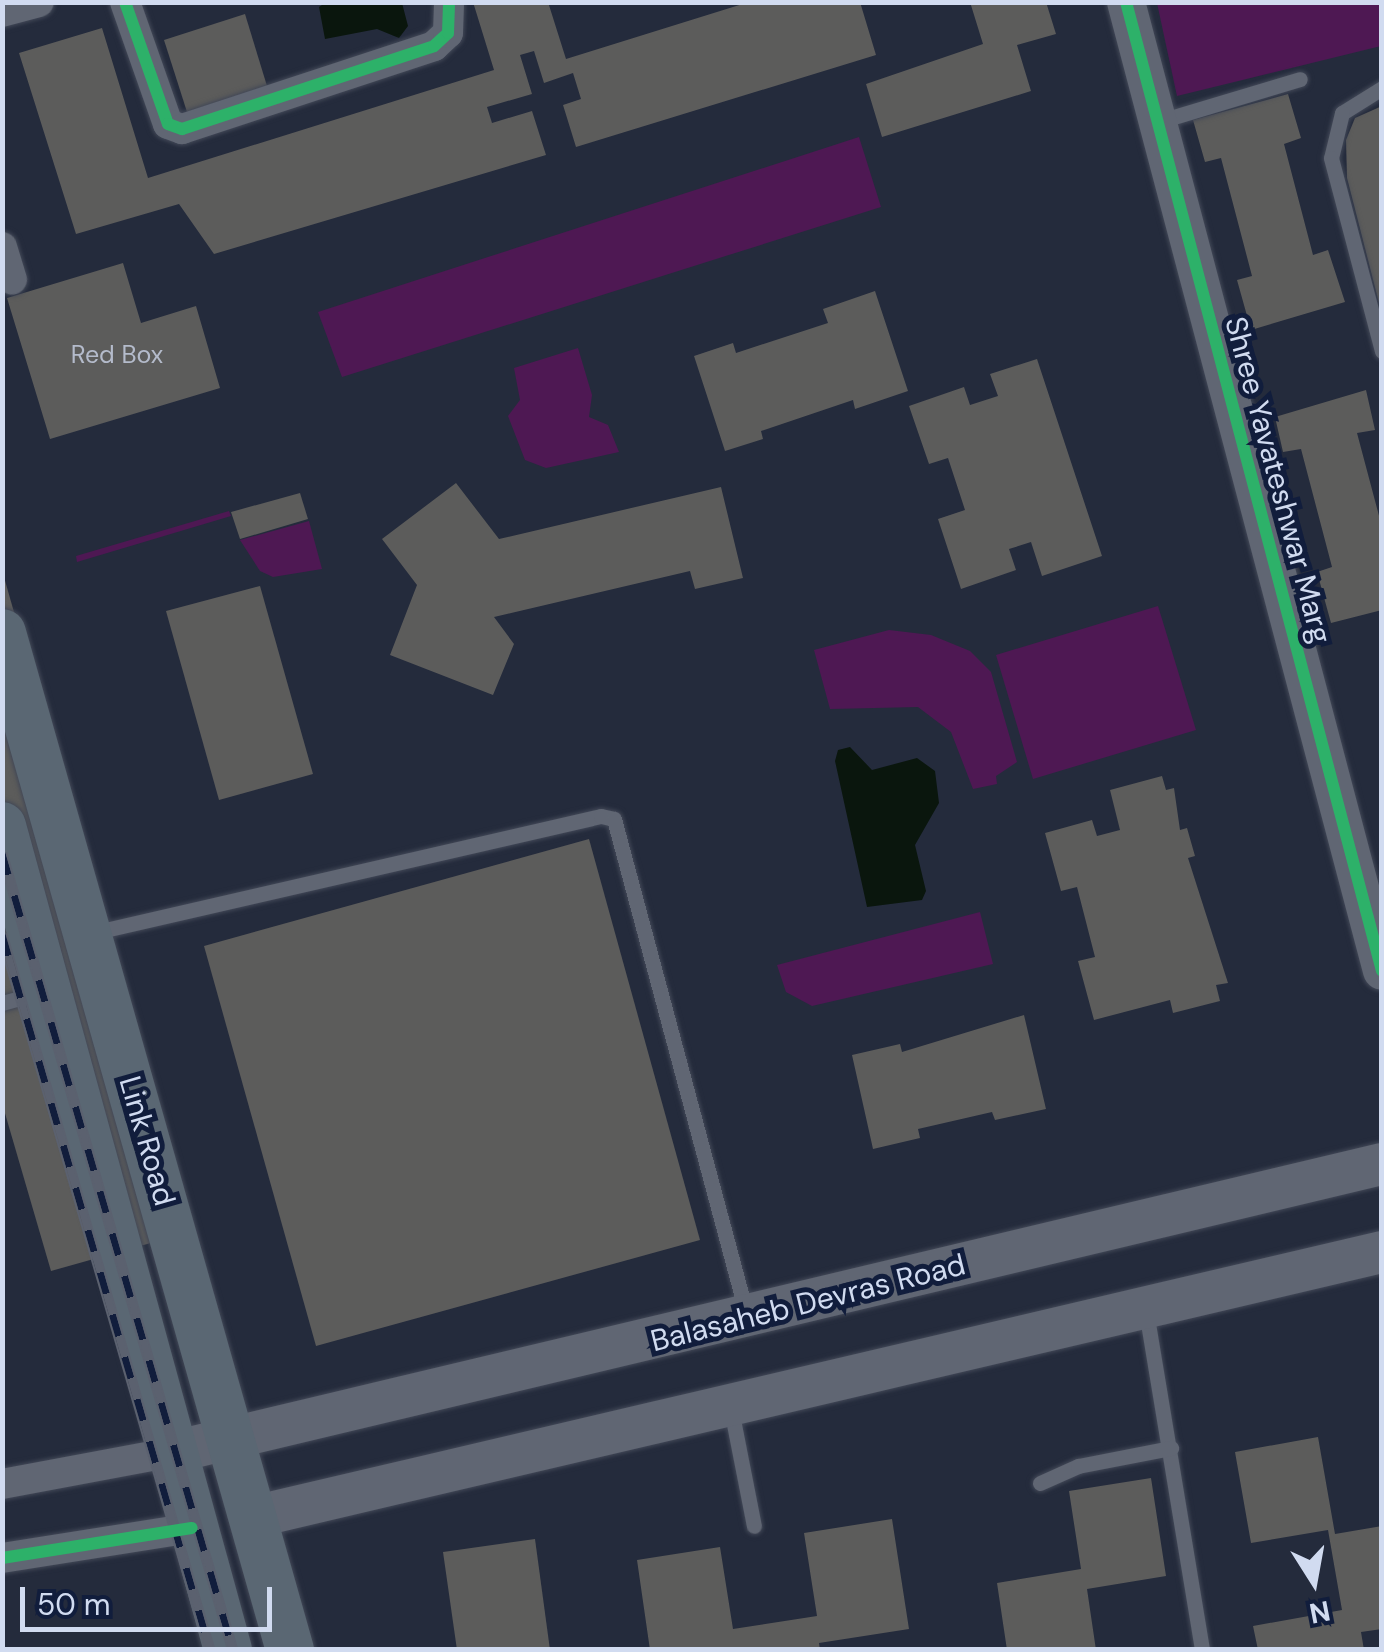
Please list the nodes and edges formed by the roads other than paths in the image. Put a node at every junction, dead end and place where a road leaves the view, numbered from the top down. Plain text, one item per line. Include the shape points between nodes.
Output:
1 (39, 2) edge
2 (125, 2) edge
3 (450, 2) edge
4 (1126, 2) edge
5 (2, 12) edge
6 (1300, 79) dead end
7 (1382, 88) edge
8 (1157, 122) junction
9 (2, 248) edge
10 (12, 279) dead end
11 (1382, 351) edge
12 (2, 633) edge
13 (2, 826) edge
14 (88, 934) junction
15 (1382, 971) edge
16 (25, 997) edge
17 (1382, 1164) edge
18 (1382, 1252) edge
19 (1145, 1307) junction
20 (748, 1317) junction
21 (730, 1405) junction
22 (233, 1440) junction
23 (1172, 1448) junction
24 (173, 1452) junction
25 (2, 1484) edge
26 (1040, 1484) dead end
27 (253, 1518) junction
28 (754, 1526) dead end
29 (192, 1528) junction
30 (2, 1558) edge
31 (228, 1650) edge
32 (290, 1650) edge
33 (1202, 1650) edge

1 - 5 street
2 - 3 street via 168,124 182,130 434,46 448,33
4 - 8 street, Shree Yavateshwar Marg
6 - 8 lane
7 - 11 lane via 1342,113 1331,158
8 - 15 street, Shree Yavateshwar Marg
9 - 10 street
12 - 14 main road, Link Road
13 - 16 main road, Link Road
14 - 20 lane via 601,816 614,819
14 - 22 main road, Link Road
16 - 24 main road, Link Road
17 - 20 main road, Balasaheb Devras Road
18 - 19 main road
19 - 21 main road
19 - 23 lane
20 - 22 main road, Balasaheb Devras Road
21 - 27 main road
21 - 28 lane
22 - 24 main road, Balasaheb Devras Road
22 - 27 main road, Link Road
23 - 26 lane via 1078,1466
23 - 33 lane
24 - 25 street
24 - 29 main road, Link Road
27 - 29 main road
27 - 32 main road, Link Road
29 - 30 street
29 - 31 main road, Link Road

